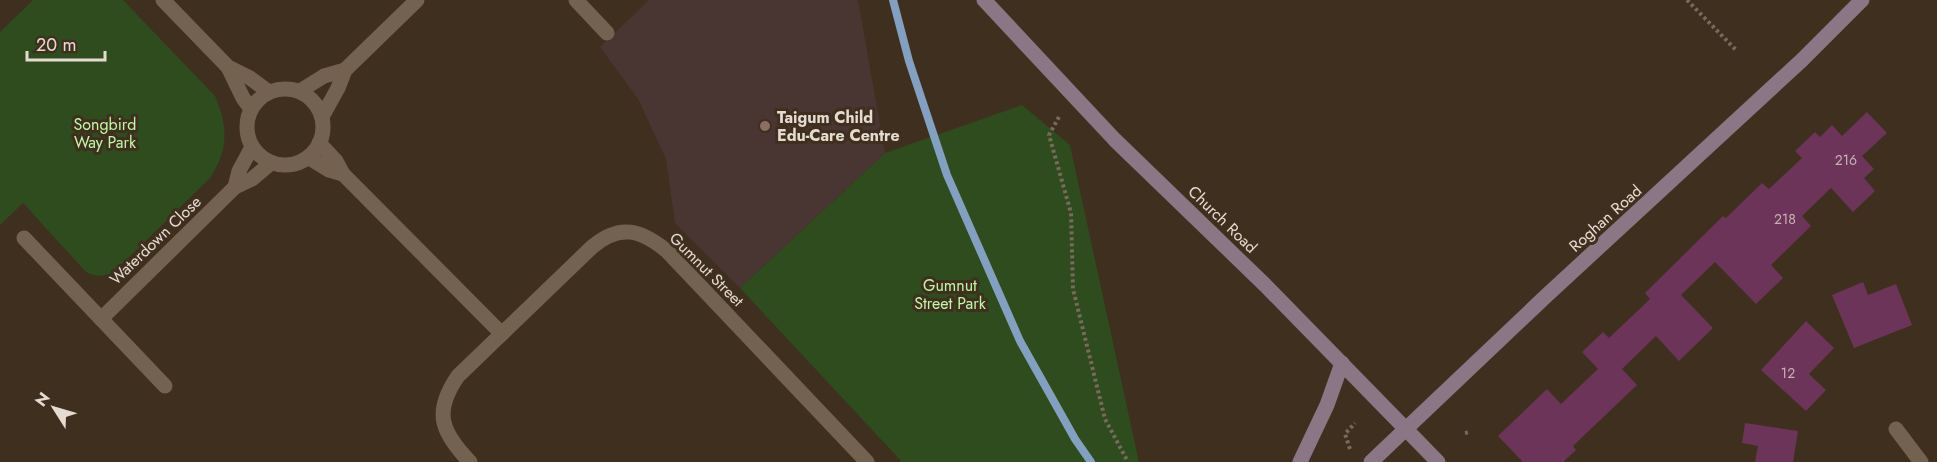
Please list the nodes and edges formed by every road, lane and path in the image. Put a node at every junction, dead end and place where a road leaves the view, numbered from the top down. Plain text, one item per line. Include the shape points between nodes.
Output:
1 (163, 0) edge
2 (417, 0) edge
3 (576, 0) edge
4 (984, 0) edge
5 (1687, 0) edge
6 (1862, 0) edge
7 (607, 33) dead end
8 (1737, 51) dead end
9 (228, 67) junction
10 (345, 70) junction
11 (300, 91) junction
12 (269, 92) junction
13 (251, 109) junction
14 (322, 117) junction
15 (1059, 117) dead end
16 (320, 143) junction
17 (252, 147) junction
18 (308, 157) junction
19 (271, 163) junction
20 (343, 174) junction
21 (235, 187) junction
22 (24, 238) dead end
23 (101, 319) junction
24 (502, 334) junction
25 (1342, 363) junction
26 (165, 386) dead end
27 (1355, 423) dead end
28 (1336, 428) dead end
29 (1406, 429) junction
30 (1896, 429) dead end
31 (1345, 435) junction
32 (1350, 449) dead end
33 (470, 462) edge
34 (867, 462) edge
35 (1128, 462) edge
36 (1300, 462) edge
37 (1371, 462) edge
38 (1438, 462) edge
39 (1922, 462) edge

1 - 9 street
2 - 10 street
3 - 7 street
4 - 25 main road, Church Road via 1115,140
5 - 8 path
6 - 29 main road, Roghan Road
9 - 12 street
9 - 13 street
10 - 11 street via 324,76
10 - 14 street
11 - 12 street
11 - 14 street via 317,106
12 - 13 street
13 - 17 street via 246,128
14 - 16 street
15 - 35 path via 1048,135 1071,213 1073,289 1104,419
16 - 18 street
16 - 20 street
17 - 19 street
17 - 21 street, Waterdown Close
18 - 19 street via 297,163
18 - 20 street
19 - 21 street, Waterdown Close
20 - 24 street
21 - 23 street, Waterdown Close
22 - 23 street
23 - 26 street
24 - 33 street, Gumnut Street via 458,376 443,403 442,416 449,438
24 - 34 street, Gumnut Street via 601,239 636,232 667,251
25 - 29 main road, Church Road
25 - 36 main road
27 - 31 path
28 - 31 path
29 - 37 main road, Roghan Road
29 - 38 main road, Church Road
30 - 39 street
31 - 32 path

